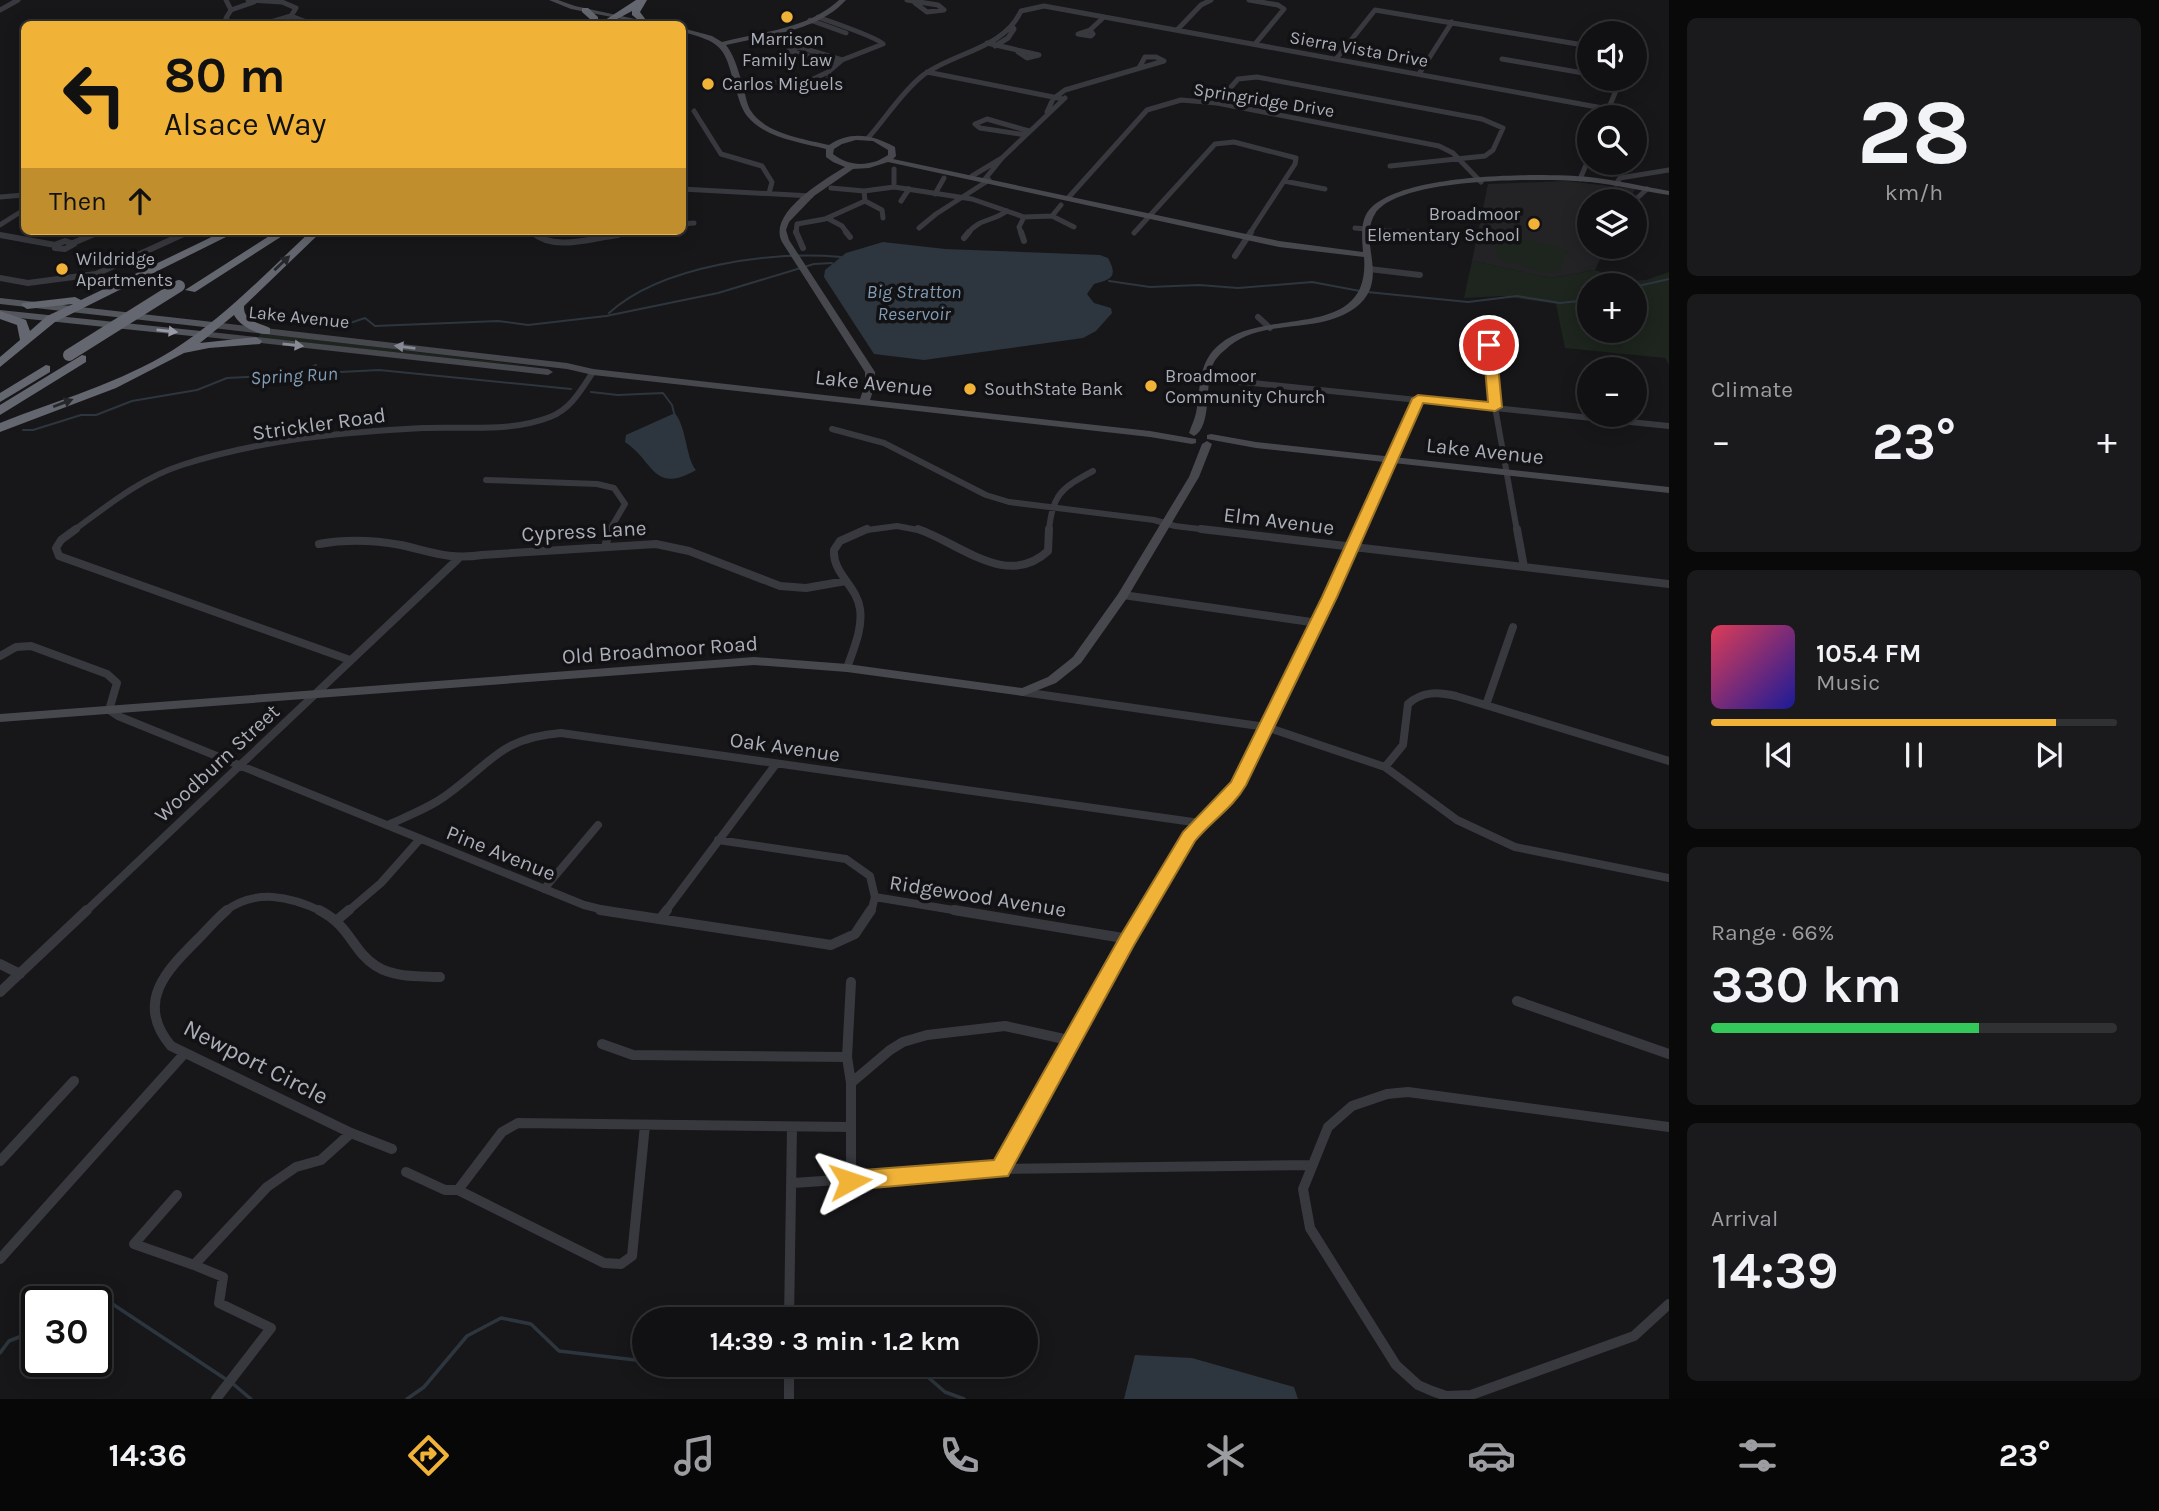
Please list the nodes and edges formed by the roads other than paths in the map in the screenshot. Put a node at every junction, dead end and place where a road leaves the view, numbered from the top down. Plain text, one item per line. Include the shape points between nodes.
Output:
1 (18, 0) edge
2 (226, 0) edge
3 (248, 0) edge
4 (552, 0) edge
5 (843, 0) edge
6 (906, 0) edge
7 (1211, 0) edge
8 (1249, 0) edge
9 (641, 1) edge
10 (255, 2) junction
11 (915, 3) junction
12 (0, 9) edge
13 (231, 10) junction
14 (585, 10) junction
15 (291, 16) junction
16 (616, 17) junction
17 (818, 17) junction
18 (1104, 17) junction
19 (810, 20) junction
20 (226, 21) edge
21 (274, 21) edge
22 (304, 21) edge
23 (595, 21) edge
24 (609, 21) edge
25 (636, 21) edge
26 (647, 21) edge
27 (1452, 22) junction
28 (1012, 26) junction
29 (1090, 30) dead end
30 (1177, 30) junction
31 (686, 31) edge
32 (856, 34) junction
33 (987, 43) junction
34 (721, 44) junction
35 (1255, 44) junction
36 (1577, 44) edge
37 (996, 46) junction
38 (863, 52) junction
39 (972, 52) junction
40 (1018, 52) dead end
41 (1336, 59) junction
42 (1502, 59) dead end
43 (840, 62) junction
44 (934, 68) junction
45 (1139, 68) junction
46 (927, 72) junction
47 (1577, 72) edge
48 (1419, 74) junction
49 (975, 81) junction
50 (1078, 86) junction
51 (739, 87) junction
52 (1054, 97) junction
53 (1063, 99) junction
54 (1217, 103) junction
55 (1586, 105) edge
56 (694, 111) dead end
57 (1047, 112) junction
58 (1508, 123) dead end
59 (1500, 124) junction
60 (1027, 133) junction
61 (871, 139) junction
62 (833, 146) junction
63 (1294, 156) junction
64 (1302, 156) dead end
65 (890, 158) junction
66 (1002, 158) junction
67 (1460, 159) junction
68 (847, 165) junction
69 (1390, 166) dead end
70 (894, 169) dead end
71 (1667, 169) edge
72 (1582, 175) edge
73 (972, 176) junction
74 (944, 178) dead end
75 (986, 179) junction
76 (1580, 179) junction
77 (1284, 181) junction
78 (1481, 181) junction
79 (830, 184) junction
80 (1616, 184) junction
81 (894, 187) junction
82 (686, 188) edge
83 (909, 189) junction
84 (1325, 189) dead end
85 (1647, 189) joint
86 (864, 191) junction
87 (769, 193) junction
88 (935, 194) junction
89 (1669, 194) edge
90 (21, 195) edge
91 (811, 196) junction
92 (0, 197) edge
93 (966, 198) junction
94 (1068, 198) junction
95 (865, 201) junction
96 (901, 201) dead end
97 (1061, 205) dead end
98 (1007, 211) junction
99 (21, 212) edge
100 (1052, 216) junction
101 (1148, 216) junction
102 (1024, 217) junction
103 (827, 218) junction
104 (883, 218) dead end
105 (694, 223) dead end
106 (686, 224) edge
107 (0, 225) edge
108 (1074, 227) dead end
109 (919, 228) dead end
110 (1355, 228) dead end
111 (1368, 230) junction
112 (1134, 233) dead end
113 (1434, 233) dead end
114 (0, 235) edge
115 (91, 235) edge
116 (180, 235) edge
117 (224, 235) edge
118 (262, 235) edge
119 (278, 235) edge
120 (313, 235) edge
121 (534, 235) edge
122 (618, 235) edge
123 (850, 237) dead end
124 (1246, 237) junction
125 (964, 238) dead end
126 (1024, 240) dead end
127 (803, 248) dead end
128 (126, 252) dead end
129 (1368, 255) junction
130 (135, 256) junction
131 (1235, 256) dead end
132 (1369, 269) junction
133 (1420, 275) dead end
134 (0, 278) edge
135 (185, 288) junction
136 (91, 297) junction
137 (0, 302) edge
138 (239, 302) junction
139 (27, 305) junction
140 (66, 310) junction
141 (0, 314) edge
142 (1258, 317) dead end
143 (51, 318) junction
144 (1487, 318) dead end
145 (213, 325) junction
146 (1270, 328) junction
147 (266, 331) junction
148 (201, 334) junction
149 (26, 340) junction
150 (256, 341) junction
151 (177, 353) junction
152 (75, 357) junction
153 (0, 363) edge
154 (593, 372) junction
155 (1205, 378) junction
156 (0, 398) edge
157 (1418, 399) junction
158 (864, 402) junction
159 (1495, 407) junction
160 (0, 411) edge
161 (1201, 414) junction
162 (1669, 426) edge
163 (0, 428) edge
164 (832, 429) dead end
165 (1194, 438) junction
166 (1209, 440) junction
167 (1392, 460) junction
168 (1199, 461) junction
169 (1093, 471) dead end
170 (1508, 472) junction
171 (486, 480) dead end
172 (1669, 490) edge
173 (1052, 508) junction
174 (1164, 524) junction
175 (319, 544) dead end
176 (605, 547) junction
177 (1353, 547) junction
178 (457, 559) junction
179 (1524, 567) junction
180 (846, 581) junction
181 (1669, 584) edge
182 (1123, 595) junction
183 (1318, 622) junction
184 (1513, 627) dead end
185 (0, 656) edge
186 (350, 660) junction
187 (847, 668) junction
188 (1023, 692) junction
189 (317, 693) junction
190 (1486, 705) junction
191 (109, 710) junction
192 (0, 718) edge
193 (1266, 727) junction
194 (1669, 761) edge
195 (776, 764) junction
196 (240, 765) junction
197 (1385, 766) junction
198 (1200, 823) junction
199 (390, 824) junction
200 (597, 825) dead end
201 (420, 839) junction
202 (718, 841) junction
203 (1669, 878) edge
204 (544, 889) junction
205 (875, 897) junction
206 (660, 919) junction
207 (337, 920) junction
208 (1129, 939) junction
209 (0, 964) edge
210 (20, 974) junction
211 (440, 977) dead end
212 (850, 982) dead end
213 (0, 992) edge
214 (1517, 1001) dead end
215 (1073, 1041) junction
216 (603, 1044) dead end
217 (184, 1054) junction
218 (1669, 1054) edge
219 (847, 1056) junction
220 (74, 1081) dead end
221 (851, 1083) junction
222 (645, 1125) junction
223 (792, 1127) junction
224 (850, 1127) junction
225 (1669, 1127) edge
226 (351, 1133) junction
227 (392, 1149) dead end
228 (0, 1161) edge
229 (1310, 1165) junction
230 (1000, 1169) junction
231 (406, 1172) dead end
232 (850, 1181) junction
233 (793, 1183) junction
234 (458, 1190) junction
235 (177, 1195) dead end
236 (0, 1259) edge
237 (194, 1265) junction
238 (1669, 1304) edge
239 (789, 1307) edge
240 (789, 1377) edge
241 (220, 1395) edge
242 (789, 1399) edge

1 - 12 street
2 - 13 street
3 - 10 street
4 - 14 street
5 - 17 street
6 - 11 street
7 - 30 street
8 - 35 street via 1284,9
9 - 16 highway
9 - 26 highway via 635,13
10 - 13 street
10 - 15 street via 291,4 296,10
11 - 11 street via 928,12 944,10 937,5
13 - 20 street
14 - 16 street
14 - 23 highway
15 - 21 street
15 - 22 street
16 - 24 highway
16 - 25 street
17 - 19 street
17 - 32 street
18 - 28 street, Sierra Vista Drive via 1063,9 1038,10 1020,15
18 - 29 street
18 - 30 street, Sierra Vista Drive
19 - 32 street
19 - 34 street
27 - 36 street
27 - 41 street via 1373,10
27 - 48 street
28 - 33 street
28 - 37 street via 1012,34
30 - 35 street, Sierra Vista Drive
31 - 34 street
32 - 38 street via 869,42
32 - 38 street via 883,42 879,48
33 - 37 street
33 - 39 street
34 - 51 street via 730,53
35 - 41 street, Sierra Vista Drive
37 - 39 street
37 - 40 street
38 - 43 street
39 - 44 street
41 - 48 street, Sierra Vista Drive
42 - 47 street
43 - 43 street via 799,47 788,51
43 - 51 street via 820,84
44 - 46 street
44 - 49 street
45 - 45 street via 1162,64 1164,61 1145,57
45 - 50 street
46 - 49 street
46 - 61 street
48 - 55 street, Sierra Vista Drive
49 - 52 street
50 - 52 street
50 - 53 street
51 - 62 street via 753,118 771,129
52 - 53 street
52 - 57 street
53 - 57 street
54 - 59 street via 1243,75
54 - 67 street, Springridge Drive via 1439,146
54 - 94 street, Springridge Drive via 1173,101 1147,110
56 - 87 street via 721,154 762,166 772,182
57 - 60 street
58 - 59 street
59 - 67 street via 1503,130 1491,152
60 - 60 street via 987,119 975,124 980,128
60 - 66 street
61 - 62 street via 851,139
61 - 65 street via 890,147
62 - 68 street via 831,157
63 - 64 street
63 - 77 street via 1297,162
63 - 101 street via 1219,140
65 - 68 street via 868,166
65 - 73 street
66 - 73 street
66 - 75 street
67 - 69 street
67 - 78 street, Springridge Drive
68 - 79 street
70 - 81 street
71 - 80 street via 1620,178
72 - 76 street
73 - 75 street
74 - 88 street
75 - 93 street
75 - 94 street
76 - 78 street
76 - 80 street
77 - 84 street
77 - 124 street
78 - 111 street via 1414,187 1392,195 1371,212
79 - 86 street
79 - 91 street
80 - 85 street
81 - 83 street
81 - 86 street
82 - 87 street
83 - 88 street
83 - 96 street
85 - 89 street
86 - 95 street
87 - 91 street
88 - 93 street
90 - 92 street
91 - 158 street via 785,221 783,234 870,372
93 - 98 street
93 - 109 street via 933,214
94 - 101 street
95 - 103 street
95 - 104 street via 882,210
97 - 100 street
98 - 102 street
98 - 125 street via 978,222
99 - 107 street
100 - 102 street
100 - 108 street
101 - 112 street
101 - 124 street
102 - 126 street via 1019,227
103 - 123 street
103 - 127 street via 797,224 796,235
105 - 106 street
110 - 111 street
111 - 113 street
111 - 129 street
114 - 115 street via 55,245
116 - 130 street
117 - 136 highway
118 - 135 highway
119 - 135 highway
138 -> 120 highway
121 - 122 street via 553,242
124 - 129 street
124 - 131 street
128 - 130 street
129 - 132 street
130 - 134 street via 96,274 27,283
132 - 133 street
132 - 146 street via 1361,298 1344,311 1321,320
135 - 152 highway
136 - 139 highway
136 - 140 highway
137 - 139 main road, Lake Avenue
138 - 145 highway
138 - 147 highway via 243,321
139 - 140 main road, Lake Avenue
140 - 143 highway
140 - 145 main road, Lake Avenue
141 - 143 main road, Lake Avenue
141 - 149 highway via 22,323
142 - 146 street
143 -> 148 main road, Lake Avenue
143 - 149 highway
144 - 159 street
145 - 147 street, Lake Avenue
145 - 148 highway
146 - 155 street via 1226,345 1210,360
154 -> 147 street, Lake Avenue
148 - 150 street, Lake Avenue
148 - 151 highway
149 - 153 highway
150 - 151 highway via 208,344
150 -> 154 street, Lake Avenue via 561,373
163 -> 151 highway via 125,380
152 - 156 highway
152 - 160 highway
154 - 158 street, Lake Avenue
154 - 186 street, Strickler Road via 572,403 537,422 328,438 179,467 146,480 55,548 59,556
155 - 157 street
155 - 161 street
157 - 159 street
157 - 167 street
158 - 165 street, Lake Avenue
159 - 162 street
159 - 170 street
161 - 165 street
161 - 166 street
164 - 173 street, Elm Avenue via 884,443 997,499
165 - 166 street, Lake Avenue
165 - 168 street
166 - 167 street, Lake Avenue
166 - 168 street
167 - 170 street, Lake Avenue
167 - 177 street
168 - 174 street
169 - 173 street via 1065,487
170 - 172 street, Lake Avenue
170 - 179 street
171 - 176 street via 614,488 625,504 606,535
173 - 174 street, Elm Avenue
173 - 180 street via 1048,551 1030,565 997,564 924,531 887,526 853,534 838,543 834,564
174 - 177 street, Elm Avenue
174 - 182 street
175 - 178 street, Cypress Lane via 367,540
176 - 178 street, Cypress Lane
176 - 180 street, Cypress Lane via 650,544 679,548 780,586 806,588
177 - 179 street, Elm Avenue
177 - 183 street
178 - 186 street, Woodburn Street
179 - 181 street, Elm Avenue
180 - 187 street via 861,610
182 - 183 street
182 - 188 street via 1071,666
183 - 193 street
184 - 190 street
185 - 191 street via 16,647 31,646 107,674 117,683
186 - 189 street, Woodburn Street
187 - 188 street, Old Broadmoor Road
187 - 189 street, Old Broadmoor Road via 754,661
188 - 193 street
189 - 191 street, Old Broadmoor Road
189 - 196 street, Woodburn Street
190 - 194 street
190 - 197 street via 1446,694 1418,696 1406,710 1403,745
191 - 192 street, Old Broadmoor Road
191 - 196 street, Pine Avenue
193 - 197 street
193 - 198 street via 1238,785
195 - 198 street, Oak Avenue
195 - 199 street, Oak Avenue via 585,735 522,738 500,749 440,800
195 - 202 street
196 - 199 street, Pine Avenue
196 - 210 street, Woodburn Street
197 - 203 street via 1457,820 1499,841 1546,855
198 - 208 street
199 - 201 street, Pine Avenue
200 - 204 street
201 - 204 street, Pine Avenue
201 - 207 street via 380,883
202 - 205 street, Ridgewood Avenue via 846,859 870,876
202 - 206 street
204 - 206 street, Pine Avenue via 598,910
205 - 206 street, Pine Avenue via 860,930 831,945
205 - 208 street, Ridgewood Avenue
207 - 211 street via 362,956 375,966 392,973
207 - 217 street, Newport Circle via 275,895 253,897 225,911 168,971 157,992 156,1028
208 - 215 street
209 - 210 street
210 - 213 street, Woodburn Street
212 - 219 street
214 - 218 street
215 - 221 street via 1005,1026 927,1035 890,1050
215 - 230 street
216 - 219 street via 633,1055
217 - 226 street, Newport Circle
217 - 236 street
219 - 221 street
220 - 228 street
221 - 224 street
222 - 223 street
222 - 234 street via 508,1126
222 - 234 street via 632,1255 621,1264 604,1263
223 - 224 street
223 - 233 street
224 - 232 street
225 - 229 street via 1442,1094 1387,1094 1339,1115
226 - 227 street, Newport Circle
226 - 237 street via 321,1160 296,1167 274,1181
229 - 230 street
229 - 238 street via 1303,1189 1310,1228 1386,1353 1407,1375 1432,1391 1446,1396 1471,1395 1634,1336
230 - 232 street
231 - 234 street via 445,1190
232 - 233 street
233 - 239 street
235 - 237 street via 134,1244
237 - 241 street via 223,1277 219,1303 271,1328
240 - 242 street

